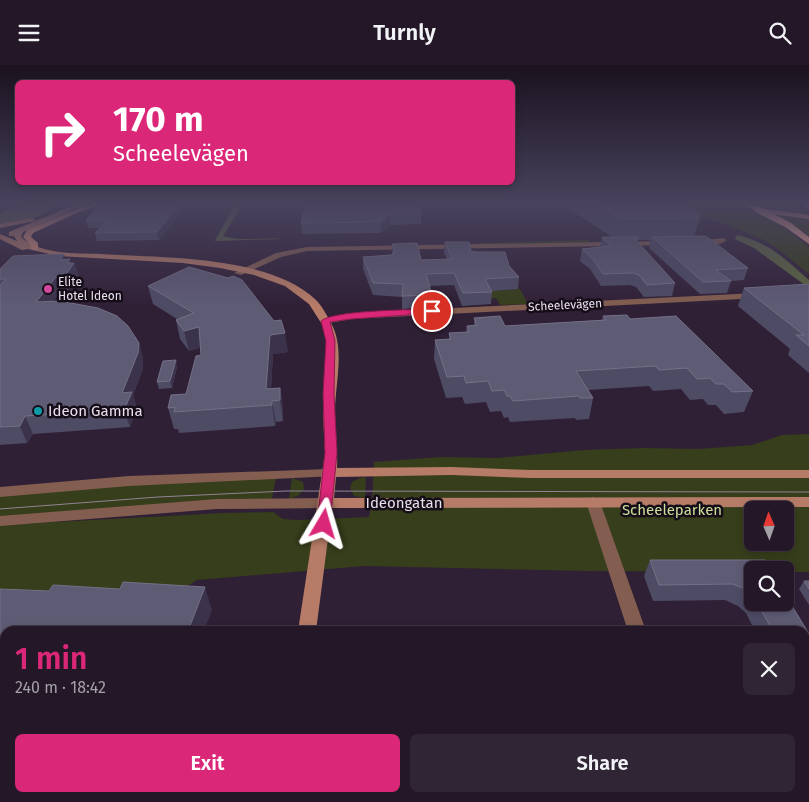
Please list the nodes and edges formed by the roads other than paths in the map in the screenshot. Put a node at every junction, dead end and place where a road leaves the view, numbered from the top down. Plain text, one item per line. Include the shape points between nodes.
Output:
1 (5, 238) edge
2 (19, 238) edge
3 (29, 238) edge
4 (723, 240) dead end
5 (676, 243) edge
6 (685, 243) edge
7 (34, 248) junction
8 (241, 271) junction
9 (767, 295) edge
10 (325, 321) junction
11 (329, 473) junction
12 (809, 474) edge
13 (0, 492) edge
14 (593, 502) junction
15 (809, 502) edge
16 (326, 503) junction
17 (0, 521) edge
18 (308, 626) edge
19 (635, 626) edge

1 - 8 street via 50,255
2 - 7 street
3 - 7 main road
4 - 6 street
5 - 8 street via 307,249 279,255
7 - 8 street via 72,255 202,262
8 - 10 street via 287,293
9 - 10 street, Scheelevägen via 351,316
10 - 11 street via 331,341
11 - 12 street, Ideongatan
11 - 13 street, Ideongatan via 166,479
11 - 16 street
14 - 15 street, Ideongatan
14 - 16 street, Ideongatan
14 - 19 street
16 - 17 street, Ideongatan via 217,504
16 - 18 street

